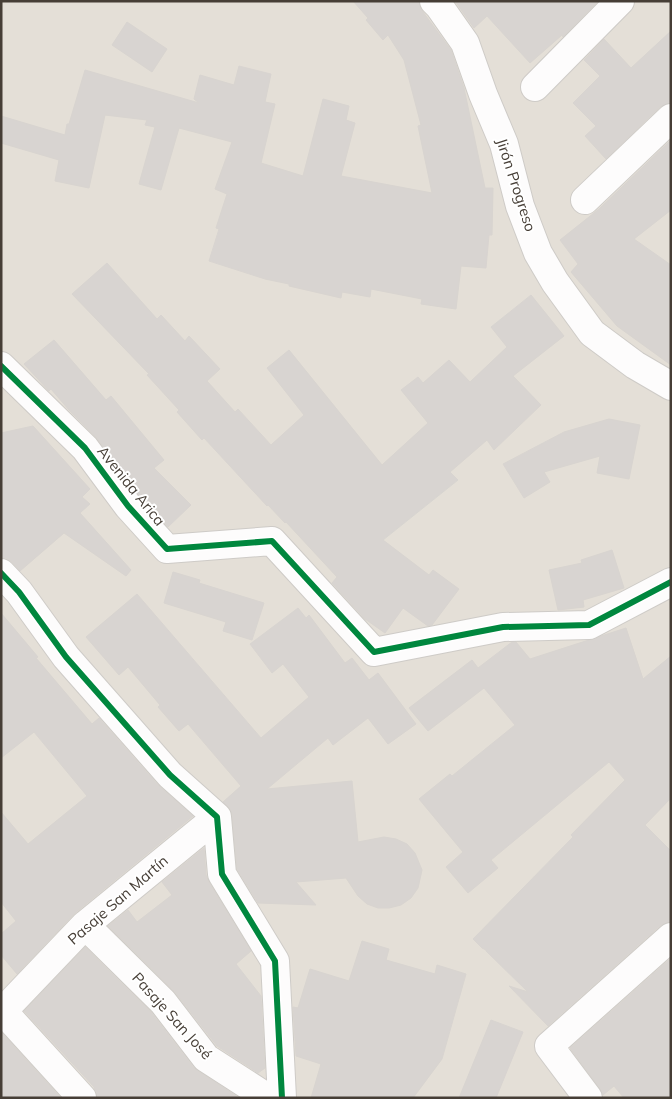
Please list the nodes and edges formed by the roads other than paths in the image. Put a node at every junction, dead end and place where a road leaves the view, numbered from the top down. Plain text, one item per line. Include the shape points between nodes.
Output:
1 (434, 1) edge
2 (620, 1) edge
3 (535, 86) dead end
4 (671, 118) edge
5 (586, 200) dead end
6 (1, 366) edge
7 (671, 386) edge
8 (1, 573) edge
9 (671, 582) edge
10 (217, 817) junction
11 (85, 924) junction
12 (671, 937) edge
13 (2, 1010) edge
14 (82, 1098) edge
15 (268, 1098) edge
16 (282, 1098) edge
17 (588, 1098) edge

1 - 7 street, Jirón Progreso via 465,43 504,144 520,206 538,253 555,282 592,333 635,365
2 - 3 street
4 - 5 street
6 - 9 street, Avenida Arica via 85,448 128,506 167,549 272,541 374,652 502,627 589,625
8 - 10 street via 19,592 66,657 170,775
10 - 11 street, Pasaje San Martín
10 - 16 street via 222,874 275,961
11 - 13 street, Pasaje San Martín
11 - 15 street, Pasaje San José via 163,1002 206,1058
12 - 17 street via 549,1046
13 - 14 street

